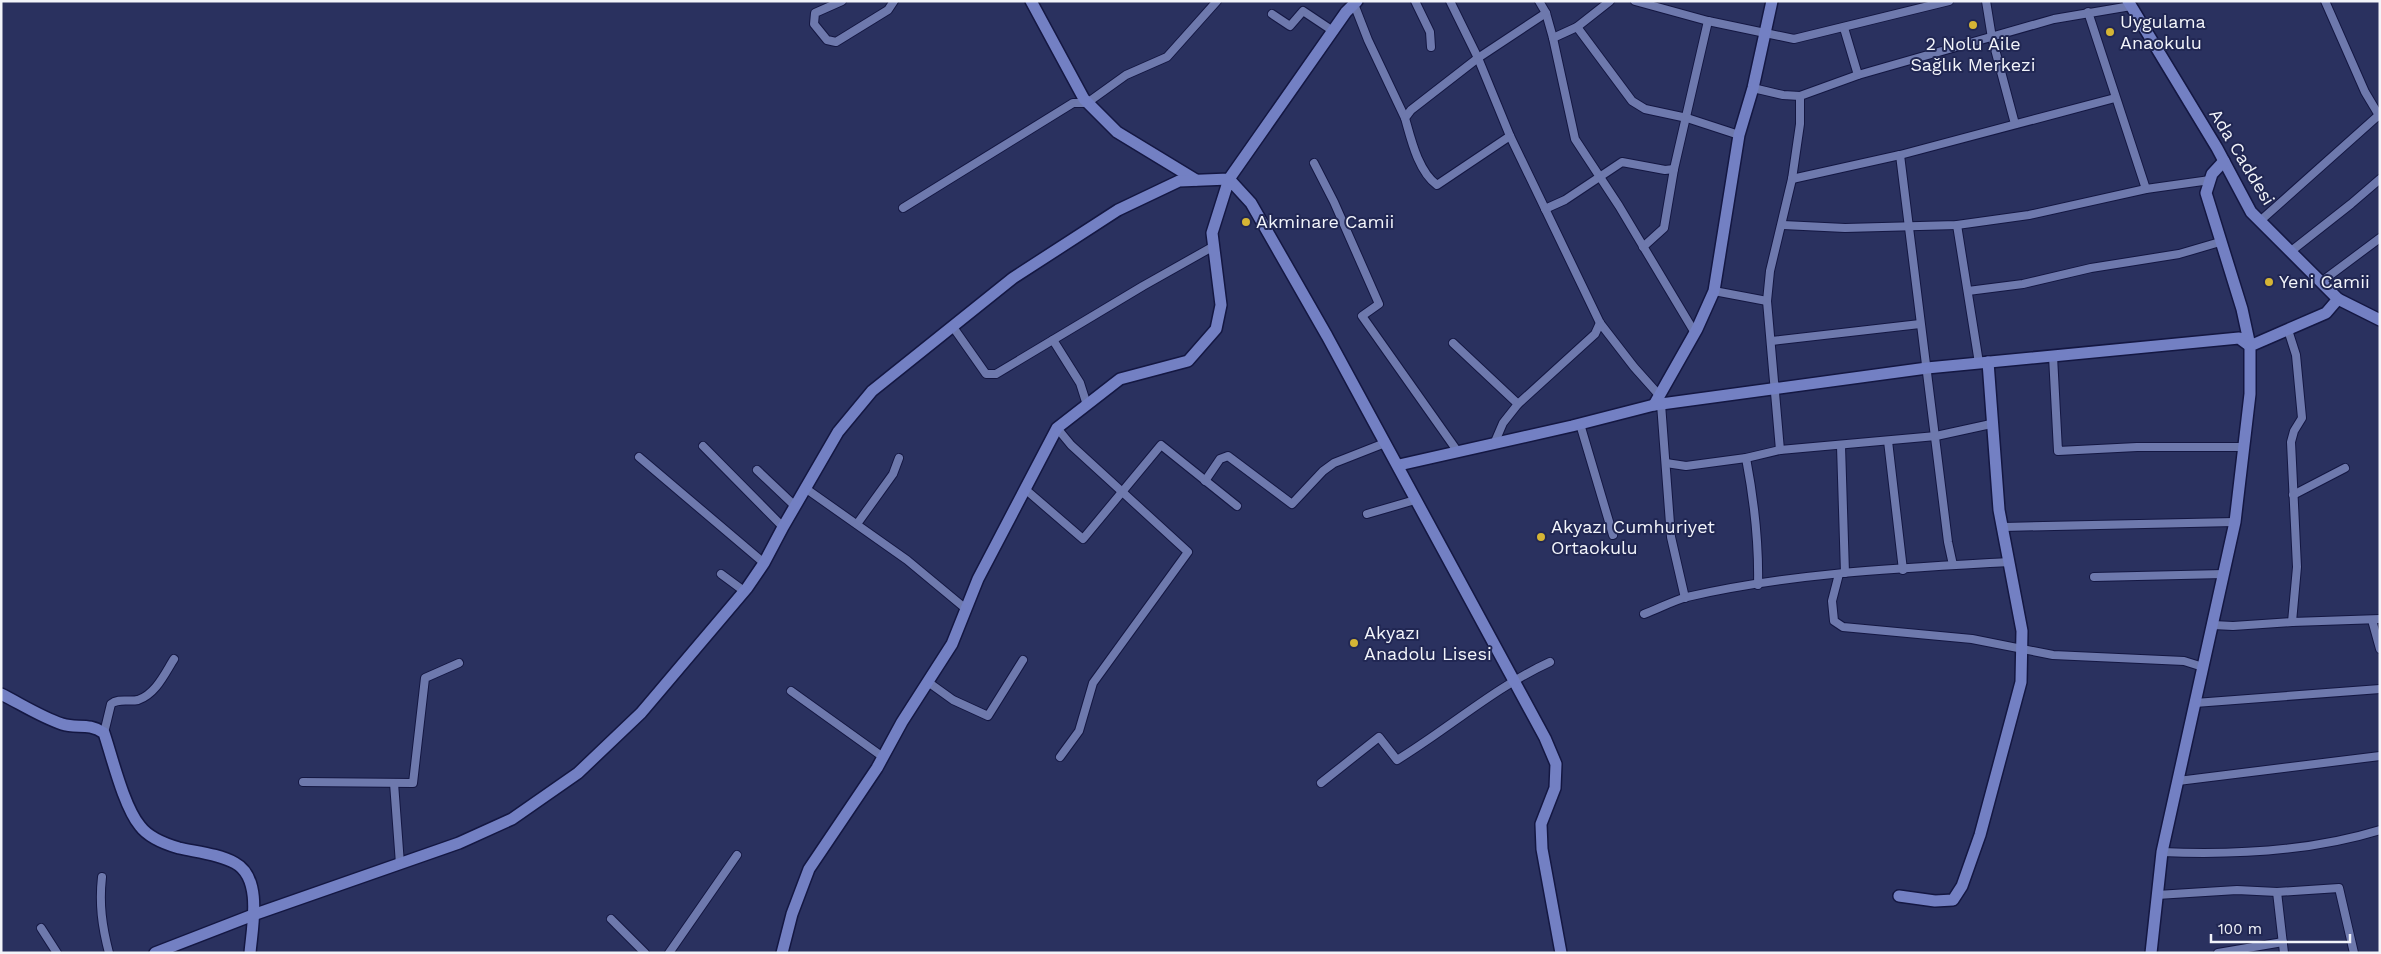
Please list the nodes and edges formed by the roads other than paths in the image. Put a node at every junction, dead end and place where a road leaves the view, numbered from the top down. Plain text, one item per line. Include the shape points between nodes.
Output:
1 (842, 1) edge
2 (894, 1) edge
3 (1031, 1) edge
4 (1217, 1) edge
5 (1415, 1) edge
6 (1450, 1) edge
7 (1539, 1) edge
8 (1610, 1) edge
9 (1635, 1) edge
10 (1772, 1) edge
11 (1949, 1) edge
12 (1986, 1) edge
13 (1352, 3) edge
14 (2328, 3) edge
15 (1653, 4) edge
16 (2129, 4) edge
17 (2088, 12) junction
18 (1546, 13) junction
19 (1272, 14) dead end
20 (1708, 21) junction
21 (1577, 27) junction
22 (1844, 28) junction
23 (1332, 31) junction
24 (1763, 34) junction
25 (1553, 38) junction
26 (1992, 38) junction
27 (1431, 47) dead end
28 (1478, 58) junction
29 (1858, 75) junction
30 (1753, 88) junction
31 (1800, 96) junction
32 (2115, 98) junction
33 (1087, 103) junction
34 (2379, 116) edge
35 (1405, 118) junction
36 (1687, 118) junction
37 (2015, 124) junction
38 (1740, 135) junction
39 (1510, 136) junction
40 (1900, 155) junction
41 (2224, 161) junction
42 (1314, 163) dead end
43 (1674, 169) junction
44 (1600, 177) junction
45 (1229, 179) junction
46 (1792, 179) junction
47 (2380, 179) edge
48 (1196, 180) junction
49 (2210, 180) junction
50 (2146, 189) junction
51 (903, 208) dead end
52 (1545, 209) junction
53 (2260, 221) junction
54 (1782, 225) junction
55 (1957, 225) junction
56 (1909, 226) junction
57 (2380, 238) edge
58 (2220, 242) junction
59 (1214, 246) junction
60 (1643, 247) junction
61 (2290, 252) junction
62 (2321, 282) junction
63 (1714, 291) junction
64 (1968, 291) junction
65 (2338, 299) junction
66 (1767, 301) junction
67 (2380, 309) edge
68 (2375, 318) edge
69 (1600, 323) junction
70 (1920, 324) junction
71 (953, 327) junction
72 (2288, 330) junction
73 (1695, 333) junction
74 (1054, 340) junction
75 (1772, 341) junction
76 (1453, 343) dead end
77 (2250, 346) junction
78 (2053, 356) junction
79 (1984, 362) junction
80 (1927, 368) junction
81 (1774, 387) junction
82 (1658, 401) junction
83 (1518, 404) junction
84 (1087, 405) junction
85 (1580, 424) junction
86 (1991, 424) junction
87 (1057, 428) junction
88 (1936, 436) junction
89 (1888, 441) junction
90 (1385, 443) junction
91 (1494, 444) junction
92 (703, 446) dead end
93 (1841, 446) junction
94 (2245, 447) junction
95 (1780, 450) junction
96 (1458, 452) junction
97 (639, 457) dead end
98 (899, 458) dead end
99 (1746, 458) junction
100 (1666, 463) junction
101 (1399, 465) junction
102 (2345, 468) dead end
103 (757, 470) dead end
104 (1205, 481) junction
105 (805, 488) junction
106 (1025, 489) junction
107 (1122, 491) junction
108 (2293, 495) junction
109 (1415, 500) junction
110 (795, 506) junction
111 (1237, 506) dead end
112 (1367, 514) dead end
113 (2235, 522) junction
114 (857, 524) junction
115 (783, 526) junction
116 (2003, 527) junction
117 (1613, 535) dead end
118 (2008, 562) junction
119 (764, 564) junction
120 (1953, 565) junction
121 (1903, 570) junction
122 (1842, 573) junction
123 (721, 574) dead end
124 (2224, 574) junction
125 (2094, 577) dead end
126 (1758, 585) junction
127 (744, 591) junction
128 (1685, 598) junction
129 (966, 609) junction
130 (1644, 614) dead end
131 (2376, 620) edge
132 (2292, 622) junction
133 (2213, 625) junction
134 (2021, 648) junction
135 (2380, 649) edge
136 (174, 659) dead end
137 (1023, 660) dead end
138 (1550, 662) dead end
139 (459, 663) dead end
140 (2203, 667) junction
141 (1516, 680) junction
142 (928, 682) junction
143 (2380, 689) edge
144 (791, 691) dead end
145 (1, 694) edge
146 (2195, 703) junction
147 (104, 733) junction
148 (2380, 756) edge
149 (883, 757) junction
150 (1060, 757) dead end
151 (2178, 781) junction
152 (304, 782) dead end
153 (394, 783) junction
154 (1321, 783) dead end
155 (2380, 830) edge
156 (2162, 852) junction
157 (737, 855) dead end
158 (400, 864) junction
159 (102, 877) dead end
160 (2277, 892) junction
161 (2157, 895) junction
162 (1899, 896) dead end
163 (253, 915) junction
164 (611, 919) dead end
165 (41, 928) dead end
166 (2283, 942) junction
167 (57, 953) edge
168 (109, 953) edge
169 (155, 953) edge
170 (250, 953) edge
171 (645, 953) edge
172 (669, 953) edge
173 (782, 953) edge
174 (1561, 953) edge
175 (2151, 953) edge
176 (2218, 953) edge
177 (2284, 953) edge
178 (2354, 953) edge

1 - 2 street via 815,13 814,24 827,40 836,42 888,10
3 - 33 street
4 - 33 street via 1166,57 1126,75
5 - 27 street via 1430,32
6 - 28 street
7 - 18 street
8 - 21 street
9 - 15 street
10 - 24 street
11 - 22 street
12 - 26 street
13 - 23 street
13 - 35 street
14 - 34 street via 2365,92
15 - 20 street
16 - 17 street
16 - 41 street, Ada Caddesi
17 - 26 street
17 - 32 street
18 - 25 street
18 - 28 street
19 - 23 street via 1290,26 1303,11
20 - 24 street
20 - 36 street
21 - 25 street
21 - 36 street via 1632,101 1645,108
22 - 24 street via 1794,39
22 - 29 street
23 - 45 street
24 - 30 street
25 - 44 street via 1575,139
26 - 29 street
26 - 37 street
28 - 35 street
28 - 39 street
29 - 31 street
30 - 31 street
30 - 38 street
31 - 46 street via 1800,124
32 - 37 street
32 - 50 street
33 - 48 street via 1117,132
33 - 51 street via 1073,104
34 - 53 street
35 - 39 street via 1429,179 1437,185
36 - 38 street
36 - 43 street
37 - 40 street
38 - 63 street
39 - 52 street
40 - 46 street
40 - 56 street
41 - 49 street
41 - 53 street, Ada Caddesi via 2251,212
42 - 96 street via 1379,304 1362,316
43 - 44 street via 1622,162
43 - 60 street via 1664,228
44 - 52 street
44 - 60 street
45 - 48 street
45 - 59 street via 1212,233
45 - 90 street via 1251,203
46 - 54 street
47 - 61 street
48 - 71 street via 1178,181 1118,210 1013,278
49 - 50 street
49 - 58 street via 2206,193
50 - 55 street via 2028,215
52 - 69 street
53 - 61 street, Ada Caddesi
54 - 56 street via 1845,228
54 - 66 street via 1770,271
55 - 56 street
55 - 64 street
56 - 70 street
57 - 62 street
58 - 64 street via 2179,254 2091,268 2023,284
58 - 77 street via 2242,309
59 - 74 street
59 - 84 street via 1221,305 1216,329 1188,361 1120,379
60 - 73 street
61 - 62 street, Ada Caddesi
62 - 65 street, Ada Caddesi
63 - 66 street
63 - 73 street
64 - 79 street
65 - 68 street, Ada Caddesi
65 - 72 street via 2326,313
66 - 75 street
67 - 68 street
69 - 82 street
69 - 83 street via 1595,334
70 - 75 street
70 - 80 street
71 - 74 street via 986,374 996,374
71 - 105 street via 872,391 838,432
72 - 77 street
72 - 108 street via 2296,355 2302,418 2291,442
73 - 82 street
74 - 84 street via 1080,383
75 - 81 street
76 - 83 street
77 - 78 street via 2239,338
77 - 94 street
78 - 79 street
78 - 94 street via 2058,451
79 - 80 street
79 - 86 street
80 - 81 street
80 - 88 street
81 - 82 street
81 - 95 street
82 - 85 street
82 - 100 street
83 - 91 street via 1503,423
84 - 87 street
85 - 91 street
85 - 117 street
86 - 88 street
86 - 116 street
87 - 106 street
87 - 107 street
88 - 89 street
88 - 120 street
89 - 93 street
89 - 121 street
90 - 101 street
90 - 104 street via 1334,463 1292,504 1228,456 1220,459
91 - 96 street
92 - 115 street
93 - 95 street
93 - 122 street
94 - 113 street
95 - 99 street
96 - 101 street
97 - 119 street
98 - 114 street via 893,474
99 - 100 street via 1686,466
99 - 126 street via 1759,554
100 - 128 street via 1670,537
101 - 109 street
102 - 108 street
103 - 110 street
104 - 107 street via 1161,445
104 - 111 street
105 - 110 street
105 - 114 street
106 - 107 street via 1083,538
106 - 129 street
107 - 150 street via 1188,552 1093,683 1079,730
108 - 132 street via 2297,567
109 - 112 street
109 - 141 street
110 - 115 street
113 - 116 street
113 - 124 street
114 - 129 street
115 - 119 street
116 - 118 street
118 - 120 street
118 - 134 street via 2022,631
119 - 127 street
120 - 121 street
121 - 122 street
122 - 126 street
122 - 134 street via 1832,601 1834,621 1843,627 1972,639
123 - 127 street
124 - 125 street
124 - 133 street
126 - 128 street
127 - 158 street via 640,713 578,773 512,819 459,843
128 - 130 street
129 - 142 street via 952,644
131 - 132 street
131 - 135 street
132 - 133 street
133 - 140 street
134 - 140 street via 2099,659 2184,660
134 - 162 street via 2021,682 1980,835 1962,886 1952,900
136 - 147 street via 147,695 138,700 115,701 112,704
137 - 142 street via 988,716 953,700
138 - 141 street
139 - 153 street via 425,678 413,783
140 - 146 street
141 - 154 street via 1397,760 1379,737
141 - 174 street via 1556,764 1555,788 1541,824 1542,849
142 - 149 street
143 - 146 street
144 - 149 street
145 - 147 street via 65,725 83,725
146 - 151 street
147 - 163 street via 120,783 139,825 151,836 174,846 236,863 250,882 254,897
148 - 151 street
149 - 173 street via 809,869
151 - 156 street
152 - 153 street
153 - 158 street
155 - 156 street via 2331,844 2198,854
156 - 161 street
157 - 172 street
158 - 163 street
159 - 168 street via 100,916
160 - 161 street via 2237,890
160 - 166 street
160 - 178 street via 2338,888
161 - 175 street
163 - 169 street
163 - 170 street
164 - 171 street
165 - 167 street
166 - 176 street
166 - 177 street

